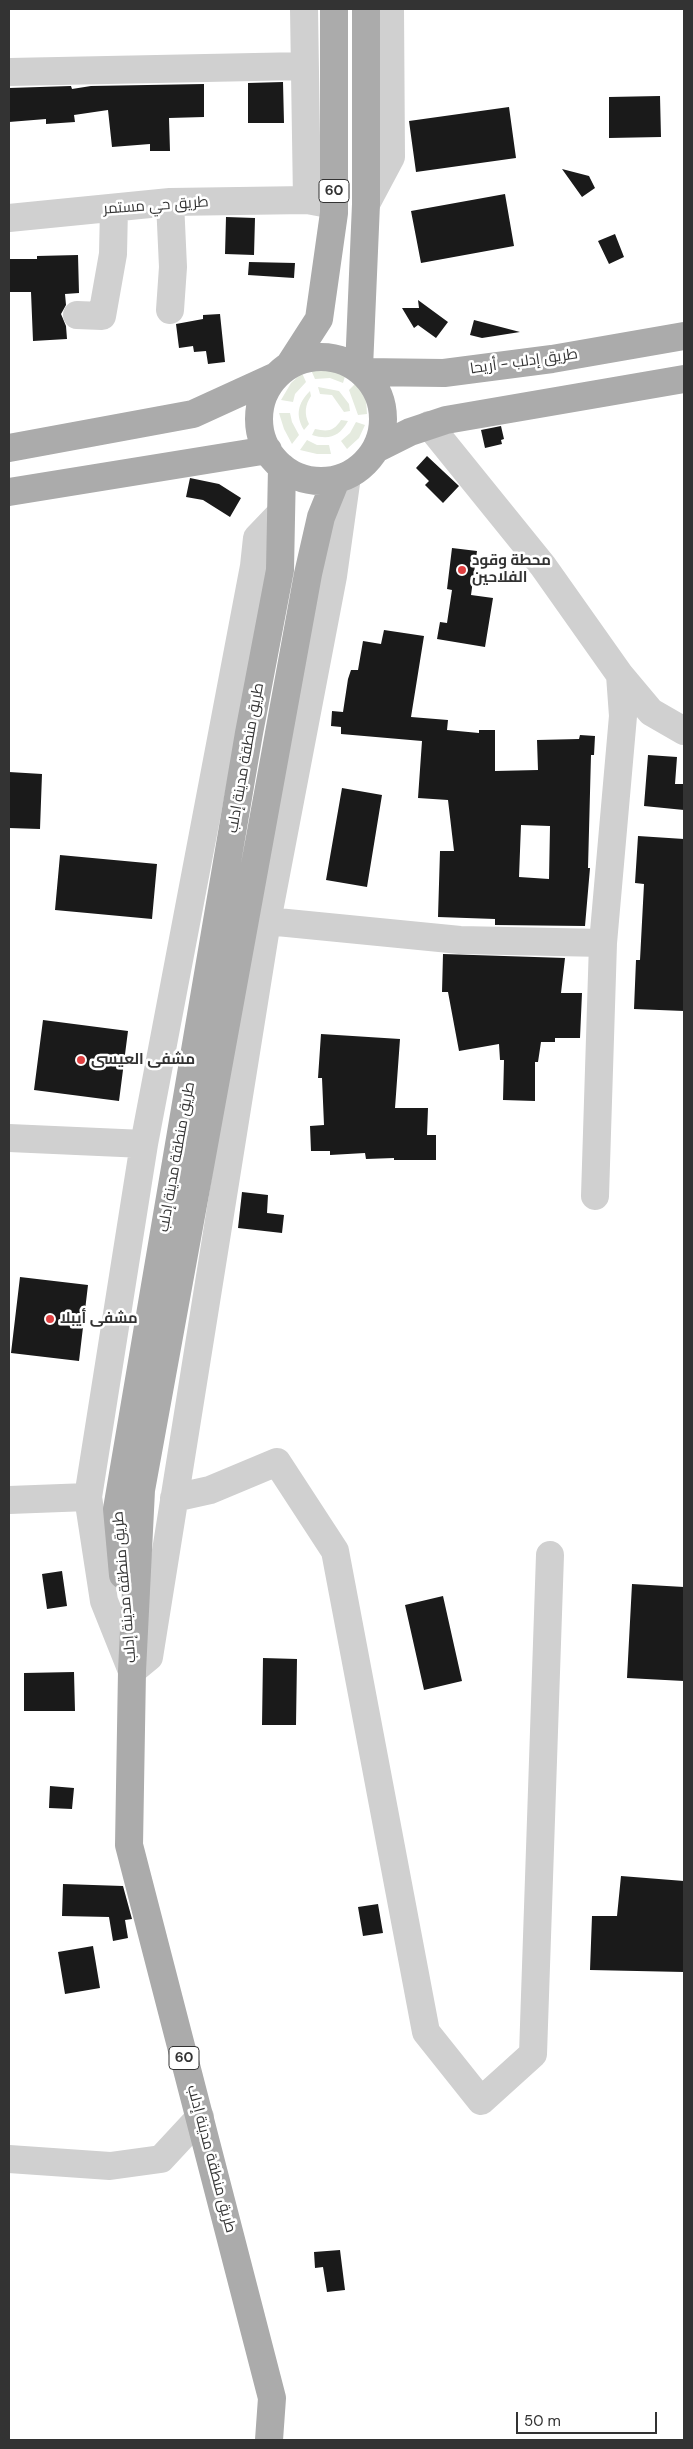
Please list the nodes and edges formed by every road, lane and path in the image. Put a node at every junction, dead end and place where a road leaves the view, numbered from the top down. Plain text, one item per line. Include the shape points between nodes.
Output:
1 (304, 9) edge
2 (334, 9) edge
3 (366, 9) edge
4 (390, 9) edge
5 (304, 66) junction
6 (9, 72) edge
7 (307, 200) junction
8 (170, 202) junction
9 (366, 204) junction
10 (334, 205) junction
11 (114, 208) junction
12 (9, 218) edge
13 (170, 310) dead end
14 (76, 315) dead end
15 (684, 336) edge
16 (361, 370) junction
17 (282, 371) junction
18 (684, 379) edge
19 (429, 425) junction
20 (9, 448) edge
21 (376, 449) junction
22 (275, 458) junction
23 (341, 478) junction
24 (9, 492) edge
25 (280, 514) junction
26 (620, 675) junction
27 (684, 731) edge
28 (267, 921) junction
29 (603, 943) junction
30 (9, 1138) edge
31 (144, 1144) junction
32 (595, 1196) dead end
33 (88, 1497) junction
34 (174, 1498) junction
35 (9, 1500) edge
36 (550, 1555) dead end
37 (132, 1671) junction
38 (200, 2117) junction
39 (9, 2159) edge
40 (269, 2440) edge

1 - 5 street
2 - 10 main road, 60
3 - 9 main road, 60
4 - 9 street via 391,157
5 - 6 street
5 - 7 street
7 - 8 street, طريق حي مستمر
7 - 10 street, طريق حي مستمر
8 - 11 street, طريق حي مستمر
8 - 13 street via 173,267
9 - 16 main road, 60
10 - 17 main road, 60 via 319,318
11 - 12 street, طريق حي مستمر
11 - 14 street via 113,254 102,316
15 - 16 main road, طريق إدلب - أريحا via 552,359 444,373
16 - 17 main road via 343,360 325,356 307,358
16 - 21 main road via 382,402 383,426
17 - 20 main road via 193,414
17 - 22 main road via 263,396 260,413 260,429
18 - 19 main road
19 - 21 main road
19 - 26 street via 544,566
21 - 23 main road via 364,465
22 - 23 main road via 291,474 307,480
22 - 24 main road
22 - 25 main road, طريق منطقة مدينة إدلب
23 - 28 street via 333,576
23 - 37 main road, طريق منطقة مدينة إدلب via 320,517 308,574 141,1490
25 - 31 street via 257,538
25 - 37 main road, طريق منطقة مدينة إدلب via 280,570 117,1509
26 - 27 street via 651,712
26 - 29 street via 623,716
28 - 29 street via 460,940
28 - 34 street
29 - 32 street
30 - 31 street
31 - 33 street
33 - 35 street
33 - 37 street via 104,1601
34 - 36 street via 210,1490 276,1462 335,1551 426,2032 481,2101 533,2054
34 - 37 street via 149,1656
37 - 38 main road, طريق منطقة مدينة إدلب / 60 via 129,1844
38 - 39 street via 161,2159 110,2166
38 - 40 main road, طريق منطقة مدينة إدلب / 60 via 272,2398

